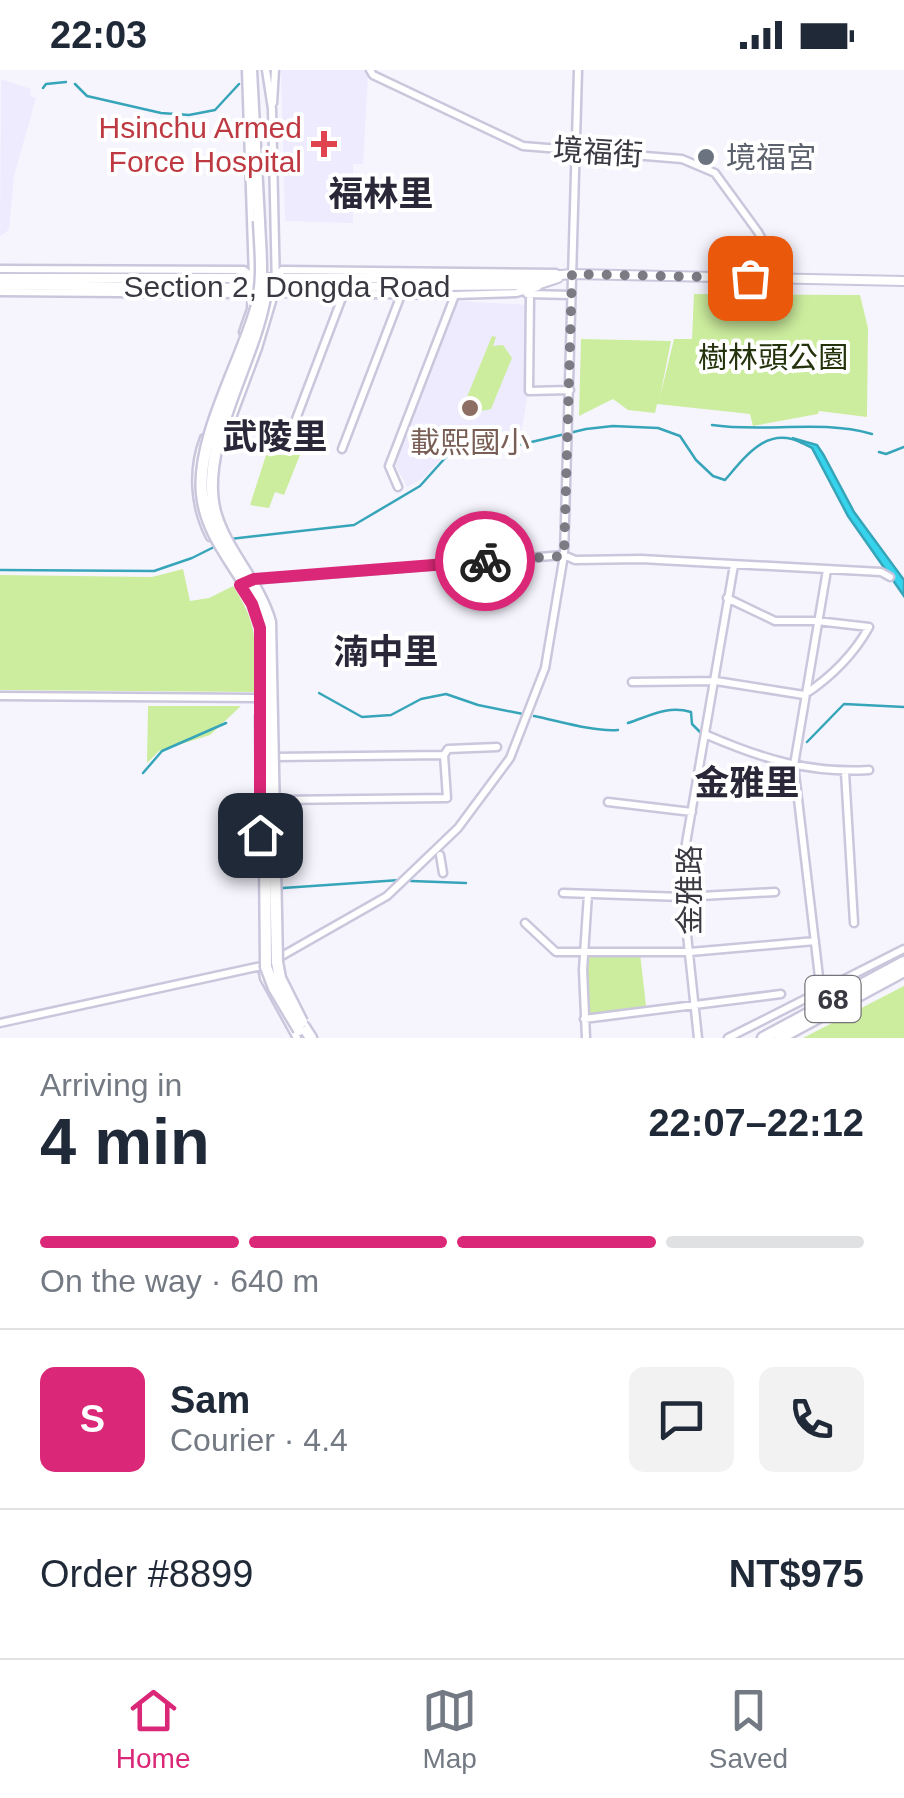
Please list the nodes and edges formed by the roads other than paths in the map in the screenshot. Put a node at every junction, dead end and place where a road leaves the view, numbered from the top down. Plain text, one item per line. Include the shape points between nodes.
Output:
1 (252, 70) edge
2 (266, 70) edge
3 (275, 70) edge
4 (370, 70) edge
5 (578, 70) edge
6 (272, 109) junction
7 (575, 152) junction
8 (262, 221) junction
9 (0, 269) edge
10 (572, 274) junction
11 (253, 278) junction
12 (784, 279) junction
13 (0, 281) edge
14 (904, 281) edge
15 (276, 283) junction
16 (252, 288) junction
17 (0, 292) edge
18 (516, 293) junction
19 (530, 294) junction
20 (344, 295) junction
21 (401, 295) junction
22 (572, 295) junction
23 (455, 296) junction
24 (230, 369) junction
25 (249, 370) junction
26 (240, 381) junction
27 (570, 390) junction
28 (232, 392) junction
29 (285, 448) dead end
30 (342, 449) dead end
31 (398, 487) dead end
32 (223, 520) junction
33 (204, 523) junction
34 (219, 537) junction
35 (230, 554) junction
36 (564, 556) junction
37 (734, 565) junction
38 (828, 570) junction
39 (890, 577) dead end
40 (249, 586) junction
41 (727, 598) junction
42 (817, 621) junction
43 (716, 681) junction
44 (632, 682) dead end
45 (804, 695) junction
46 (0, 696) edge
47 (259, 698) junction
48 (274, 700) junction
49 (259, 713) junction
50 (275, 713) junction
51 (706, 735) junction
52 (267, 739) junction
53 (497, 746) dead end
54 (444, 755) junction
55 (275, 757) junction
56 (794, 765) junction
57 (869, 770) dead end
58 (845, 772) junction
59 (277, 800) junction
60 (608, 802) dead end
61 (692, 812) junction
62 (440, 855) dead end
63 (442, 873) dead end
64 (775, 892) dead end
65 (563, 893) dead end
66 (588, 894) junction
67 (683, 897) junction
68 (525, 923) dead end
69 (854, 923) dead end
70 (815, 941) junction
71 (904, 949) edge
72 (584, 950) junction
73 (690, 952) junction
74 (280, 958) junction
75 (904, 962) edge
76 (262, 967) junction
77 (904, 971) edge
78 (781, 994) dead end
79 (822, 994) junction
80 (696, 1002) junction
81 (584, 1018) junction
82 (0, 1023) edge
83 (303, 1032) edge
84 (586, 1038) edge
85 (698, 1038) edge
86 (728, 1038) edge
87 (763, 1038) edge
88 (780, 1038) edge

1 - 8 highway
1 - 11 street
2 - 6 street
3 - 6 street
4 - 7 street, 境福街 via 523,146
5 - 7 street
6 - 15 street
7 - 10 street
7 - 12 street, 境福街 via 682,159 715,173
8 - 26 highway, bridge via 265,298
8 - 40 highway, bridge via 258,302 208,443 201,484 208,522
9 - 11 street via 244,270
10 - 12 main road, Section 2, Dongda Road
10 - 15 main road, Section 2, Dongda Road
10 - 18 street
10 - 22 street
11 - 13 main road, Section 2, Dongda Road
11 - 15 main road, Section 2, Dongda Road
11 - 16 street
12 - 14 main road, Section 2, Dongda Road
13 - 16 main road, Section 2, Dongda Road
15 - 16 main road, Section 2, Dongda Road
15 - 20 street via 282,294
15 - 25 street
16 - 17 street via 242,294
16 - 24 street
18 - 19 street
18 - 23 street
19 - 22 street
19 - 27 street via 529,391
20 - 21 street
20 - 29 street
21 - 23 street
21 - 30 street
22 - 27 street
23 - 31 street via 389,466
24 - 28 highway
24 - 33 street via 198,461
25 - 26 highway
25 - 32 street via 218,456
26 - 28 highway
26 - 40 highway, bridge via 214,458 212,498
27 - 36 street
28 - 40 highway, bridge via 208,463 207,490 214,525
32 - 33 street
32 - 34 street
33 - 34 street
34 - 35 street, bridge
34 - 35 street, bridge
35 - 40 street
35 - 40 street
36 - 37 street
36 - 40 street
36 - 74 street via 545,668 495,780 458,828 387,896
37 - 38 street
37 - 41 street, 金雅路
38 - 39 street
38 - 42 street
40 - 47 street via 260,628
40 - 48 street via 269,608 275,633
40 - 83 highway, bridge via 264,635 266,966
41 - 42 street via 775,621
41 - 43 street, 金雅路
42 - 45 street
42 - 45 street via 869,627 847,658
43 - 44 street
43 - 45 street
43 - 51 street, 金雅路
45 - 56 street
46 - 47 street
47 - 48 street
47 - 49 street
48 - 50 street
49 - 52 highway
49 - 76 street
50 - 52 highway
50 - 55 street
51 - 56 street
51 - 61 street, 金雅路
52 - 83 highway, bridge via 274,975
53 - 54 street via 448,749
54 - 55 street
54 - 59 street via 447,798
55 - 59 street
56 - 58 street
56 - 70 street
57 - 58 street
58 - 69 street
59 - 74 street
60 - 61 street
61 - 67 street, 金雅路
62 - 63 street
64 - 67 street
65 - 66 street
66 - 67 street
66 - 72 street
67 - 73 street, 金雅路
68 - 72 street via 556,952
70 - 73 street
70 - 79 street
71 - 79 street
72 - 73 street
72 - 81 street
73 - 80 street, 金雅路
74 - 76 street
74 - 83 street
75 - 87 highway, 68
76 - 82 street
76 - 83 street
77 - 88 highway, 68
78 - 80 street
79 - 86 street
80 - 81 street
80 - 85 street, 金雅路
81 - 84 street

